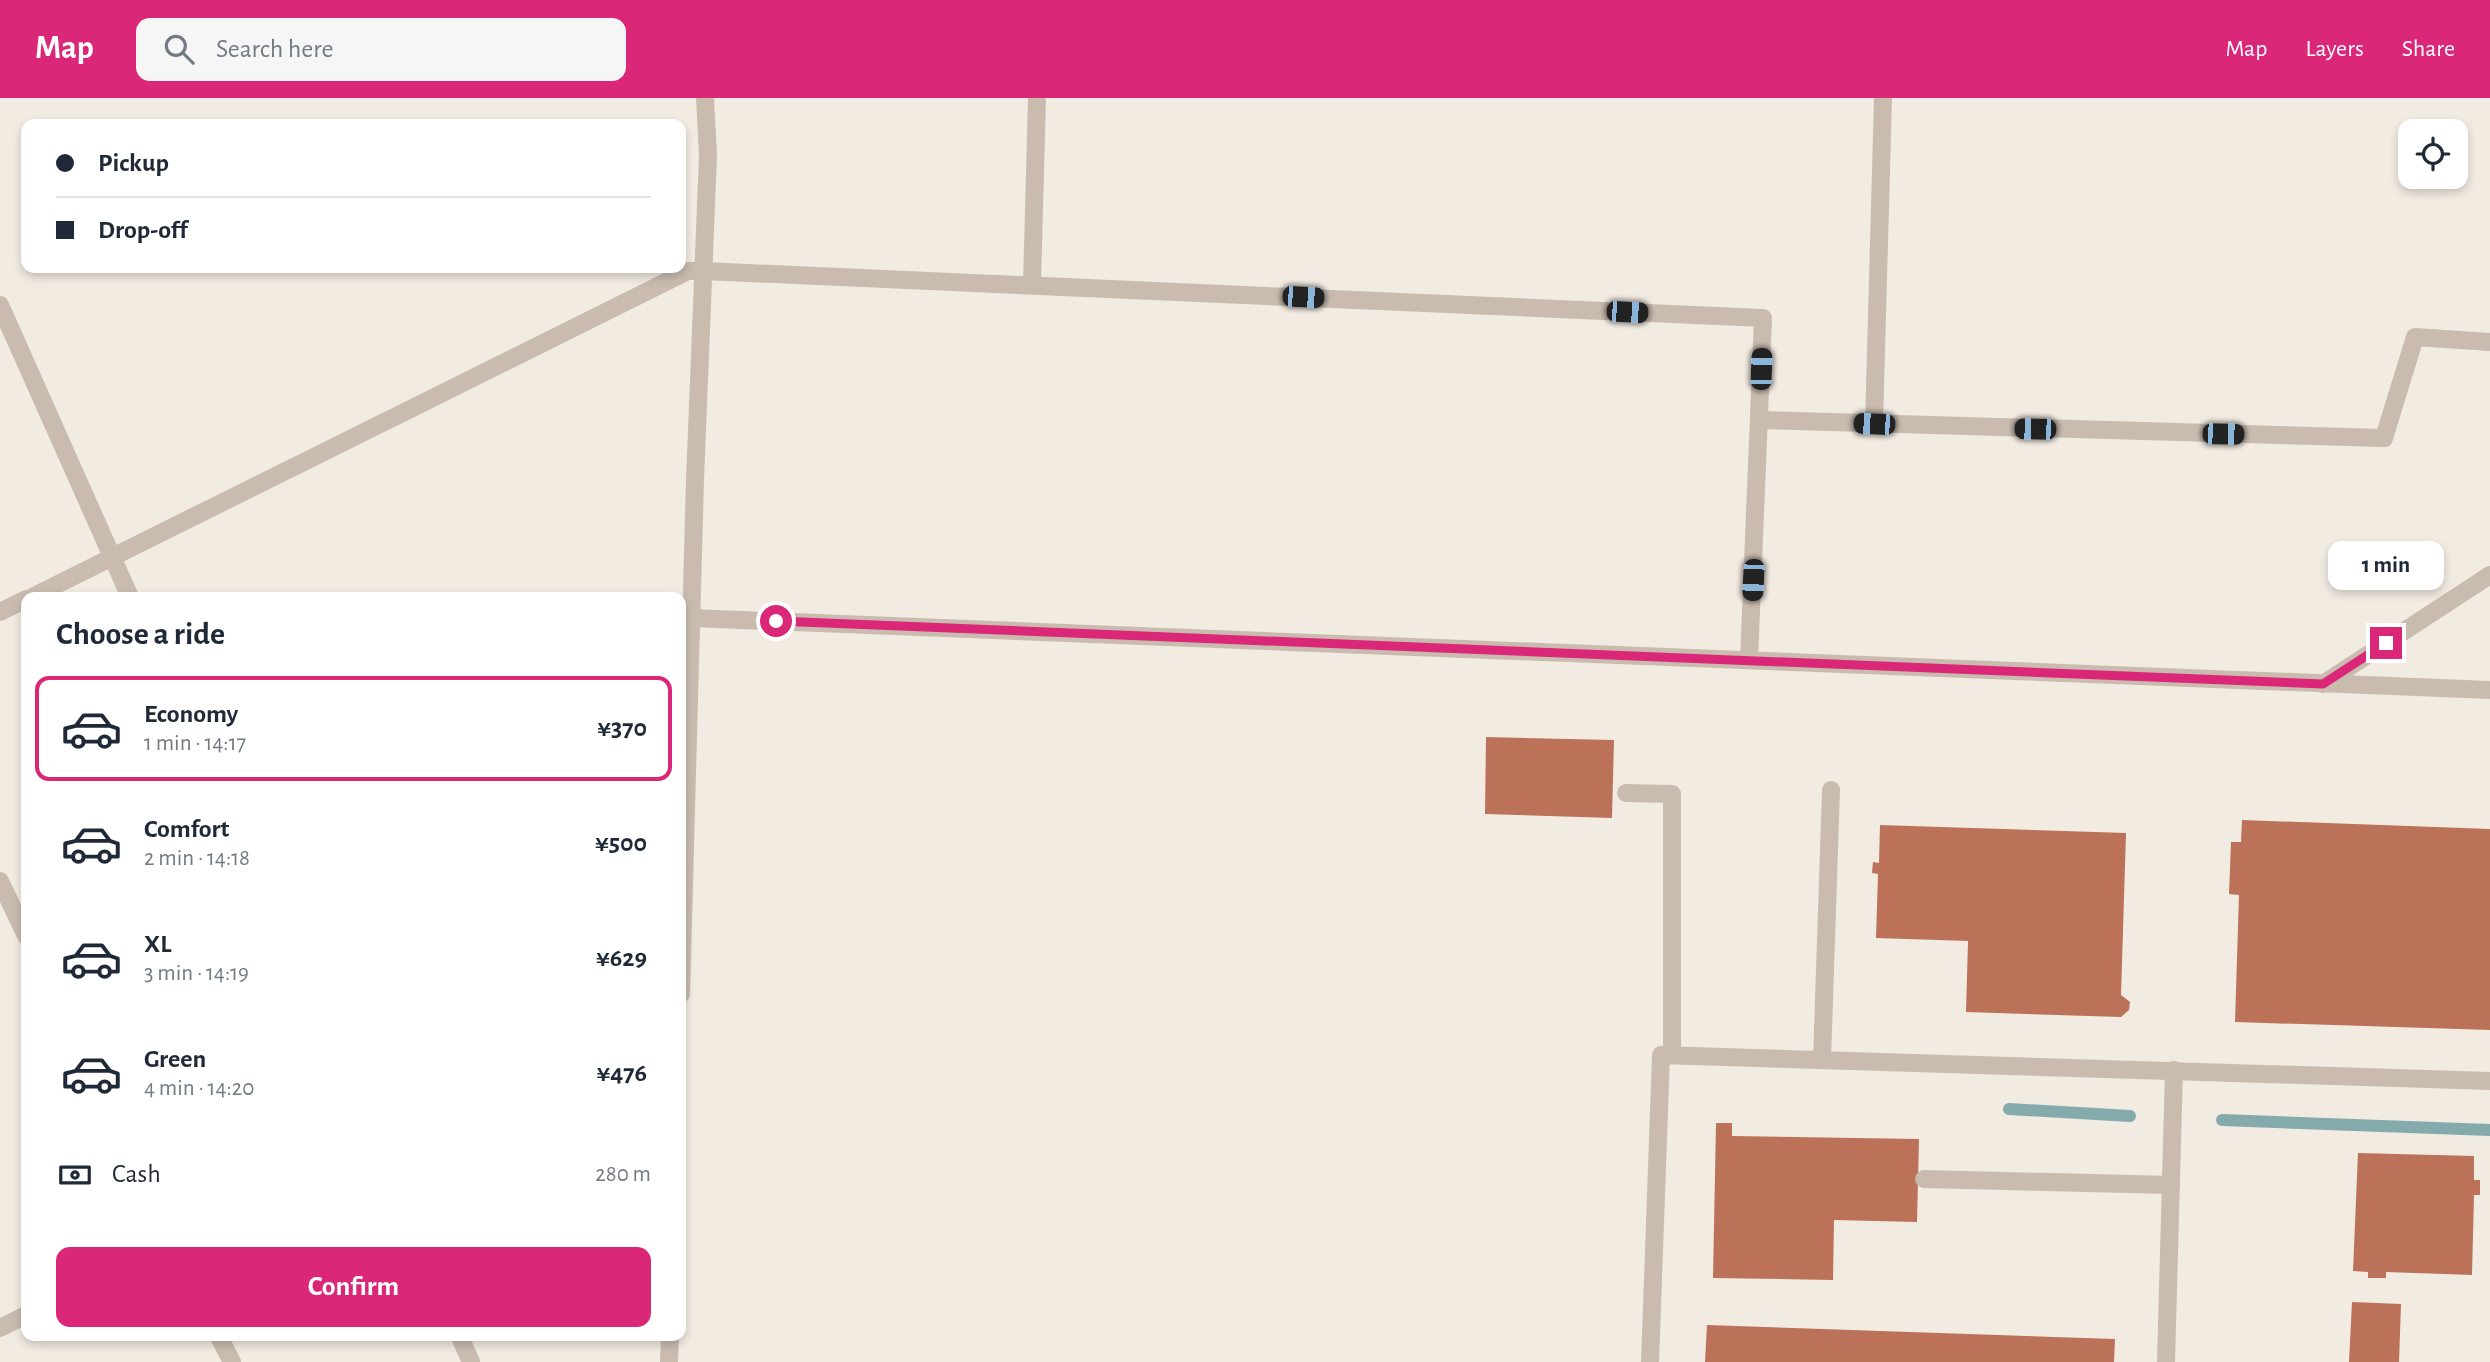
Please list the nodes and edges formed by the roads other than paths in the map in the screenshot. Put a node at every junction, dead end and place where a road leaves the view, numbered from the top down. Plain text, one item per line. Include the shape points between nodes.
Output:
1 (705, 98) edge
2 (1037, 98) edge
3 (1883, 98) edge
4 (703, 271) junction
5 (686, 272) edge
6 (684, 273) edge
7 (1032, 284) junction
8 (0, 305) edge
9 (2490, 342) edge
10 (1760, 420) junction
11 (1874, 424) junction
12 (112, 558) junction
13 (2490, 575) edge
14 (42, 592) edge
15 (128, 592) edge
16 (21, 602) edge
17 (0, 612) edge
18 (692, 618) junction
19 (1749, 660) junction
20 (2323, 684) junction
21 (2490, 690) edge
22 (686, 734) edge
23 (1831, 790) dead end
24 (1626, 793) dead end
25 (0, 881) edge
26 (21, 925) edge
27 (1672, 1055) junction
28 (1822, 1060) junction
29 (2174, 1070) junction
30 (2490, 1080) edge
31 (1924, 1179) dead end
32 (2171, 1185) junction
33 (221, 1341) edge
34 (462, 1341) edge
35 (670, 1341) edge
36 (232, 1362) edge
37 (471, 1362) edge
38 (669, 1362) edge
39 (1650, 1362) edge
40 (2166, 1362) edge

1 - 4 street via 708,155
2 - 7 street
3 - 11 street
4 - 5 street
4 - 7 street
4 - 18 street
6 - 12 street
7 - 10 street via 1763,318
8 - 12 street
9 - 11 street via 2415,337 2384,438
10 - 11 street
10 - 19 street
12 - 14 street
12 - 15 street
13 - 20 street
16 - 17 street
18 - 19 street
18 - 22 street
19 - 20 street
20 - 21 street
23 - 28 street
24 - 27 street via 1672,794
25 - 26 street
27 - 28 street
27 - 39 street via 1661,1055
28 - 29 street
29 - 30 street
29 - 32 street
31 - 32 street
32 - 40 street
33 - 36 street
34 - 37 street
35 - 38 street

